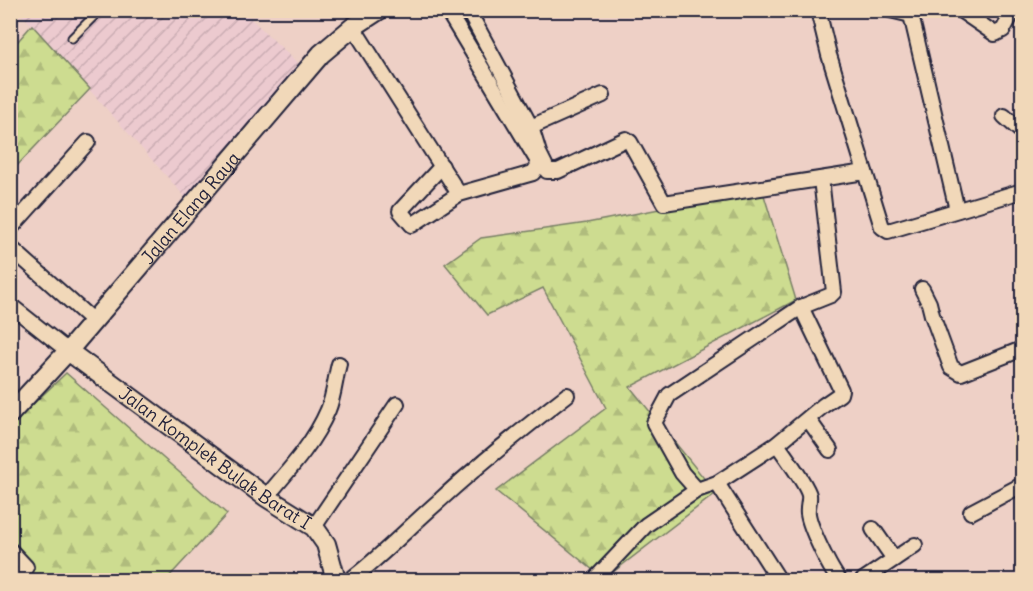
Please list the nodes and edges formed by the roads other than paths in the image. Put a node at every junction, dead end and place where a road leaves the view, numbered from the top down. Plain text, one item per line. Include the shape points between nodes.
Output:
1 (100, 10) edge
2 (379, 10) edge
3 (447, 10) edge
4 (468, 10) edge
5 (818, 10) edge
6 (890, 10) edge
7 (960, 10) edge
8 (1014, 10) edge
9 (913, 13) edge
10 (353, 27) junction
11 (72, 38) dead end
12 (603, 95) dead end
13 (1004, 116) dead end
14 (531, 127) junction
15 (1023, 132) edge
16 (88, 142) dead end
17 (442, 166) junction
18 (865, 172) junction
19 (821, 178) junction
20 (1023, 191) edge
21 (459, 194) junction
22 (957, 210) junction
23 (10, 229) edge
24 (10, 247) edge
25 (922, 289) dead end
26 (10, 305) edge
27 (801, 307) junction
28 (93, 321) junction
29 (1023, 349) edge
30 (68, 351) junction
31 (339, 364) dead end
32 (567, 395) dead end
33 (397, 404) dead end
34 (10, 414) edge
35 (808, 419) junction
36 (777, 444) junction
37 (830, 450) dead end
38 (717, 483) junction
39 (1023, 485) edge
40 (697, 490) junction
41 (266, 497) junction
42 (971, 512) dead end
43 (314, 526) junction
44 (873, 529) dead end
45 (915, 545) dead end
46 (10, 550) edge
47 (894, 559) junction
48 (17, 580) edge
49 (336, 580) edge
50 (350, 580) edge
51 (594, 580) edge
52 (779, 580) edge
53 (839, 580) edge
54 (863, 580) edge

1 - 11 lane
2 - 10 street, Jalan Elang Raya
3 - 21 street via 538,166 533,173
4 - 14 street
5 - 18 street
6 - 9 street
7 - 8 street via 995,34 1003,30
9 - 22 street
10 - 17 street
10 - 28 street, Jalan Elang Raya via 321,54
12 - 14 street
13 - 15 street
14 - 19 street via 547,171 558,171 626,139 664,203
16 - 23 street
17 - 21 street
17 - 21 street via 400,211 412,225
18 - 19 street
18 - 22 street via 882,227 888,231
19 - 27 street via 834,292
20 - 22 street
24 - 28 street
25 - 29 street via 955,371 961,373
26 - 30 street
27 - 35 street via 841,390
27 - 40 street via 669,395 654,425
28 - 30 street, Jalan Elang Raya
30 - 34 street, Jalan Elang Raya
30 - 41 street, Jalan Komplek Bulak Barat I
31 - 41 street via 328,408 315,435
32 - 50 street via 487,457
33 - 43 street
35 - 36 street
35 - 37 street
36 - 38 street
36 - 53 street via 809,494 810,521
38 - 40 street
38 - 52 street
39 - 42 street
40 - 51 street via 646,525
41 - 43 street, Jalan Komplek Bulak Barat I
43 - 49 street, Jalan Komplek Bulak Barat I via 327,544
44 - 47 street
45 - 47 street
46 - 48 street via 26,567
47 - 54 street

